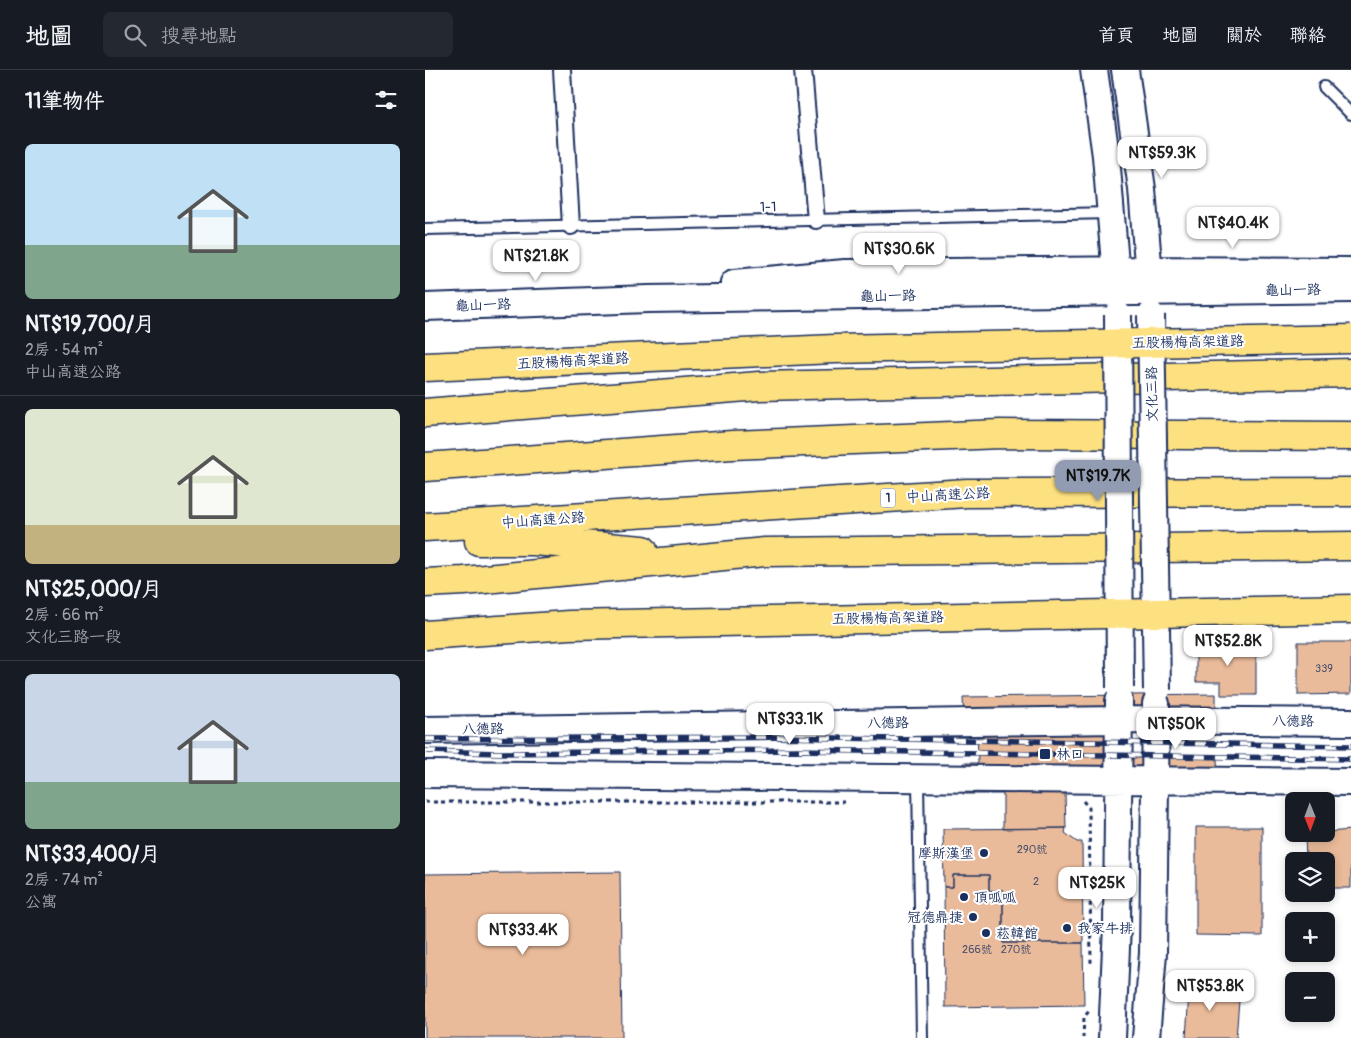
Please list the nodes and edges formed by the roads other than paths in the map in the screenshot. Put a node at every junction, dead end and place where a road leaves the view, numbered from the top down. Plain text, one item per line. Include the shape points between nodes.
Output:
1 (562, 70) edge
2 (803, 70) edge
3 (1094, 70) edge
4 (1125, 70) edge
5 (1324, 87) dead end
6 (1351, 114) edge
7 (1111, 213) junction
8 (816, 220) junction
9 (571, 226) junction
10 (425, 229) edge
11 (1146, 236) junction
12 (1351, 260) edge
13 (1351, 270) edge
14 (1351, 289) edge
15 (1150, 292) junction
16 (1117, 293) junction
17 (425, 307) edge
18 (1351, 339) edge
19 (425, 367) edge
20 (1351, 373) edge
21 (425, 413) edge
22 (1351, 436) edge
23 (425, 467) edge
24 (1351, 492) edge
25 (425, 527) edge
26 (425, 542) edge
27 (1351, 546) edge
28 (707, 556) junction
29 (425, 583) edge
30 (1351, 609) edge
31 (425, 635) edge
32 (1118, 720) junction
33 (1155, 720) junction
34 (1351, 722) edge
35 (425, 730) edge
36 (425, 774) edge
37 (918, 778) junction
38 (1118, 780) junction
39 (1155, 780) junction
40 (1351, 782) edge
41 (922, 1038) edge
42 (1112, 1038) edge
43 (1146, 1038) edge

1 - 9 street
2 - 8 street
3 - 7 street
4 - 11 street, 文化三路
5 - 6 lane
7 - 8 lane, 1-1
7 - 16 street
8 - 9 lane, 1-1
9 - 10 lane, 1-1
11 - 12 street via 1162,257 1173,260
11 - 15 street, 文化三路
13 - 15 street
14 - 15 street, 龜山一路
15 - 16 street, 龜山一路
15 - 33 street, 文化三路, bridge
16 - 17 street, 龜山一路 via 648,299
16 - 32 street, bridge
18 - 19 highway, 五股楊梅高架道路, bridge via 834,349
20 - 21 highway via 759,386
22 - 23 highway via 1000,434 732,445
24 - 25 highway, 中山高速公路 / 1 via 967,493
26 - 28 highway via 533,541
27 - 28 highway via 765,552
28 - 29 highway
30 - 31 highway, 五股楊梅高架道路, bridge via 569,625
32 - 33 street, 八德路
32 - 35 street, 八德路
32 - 38 street
33 - 34 street, 八德路
33 - 39 street, 文化三路
36 - 37 street
37 - 38 street
37 - 41 lane
38 - 39 street
38 - 42 street
39 - 40 street
39 - 43 street, 文化三路 via 1153,953

